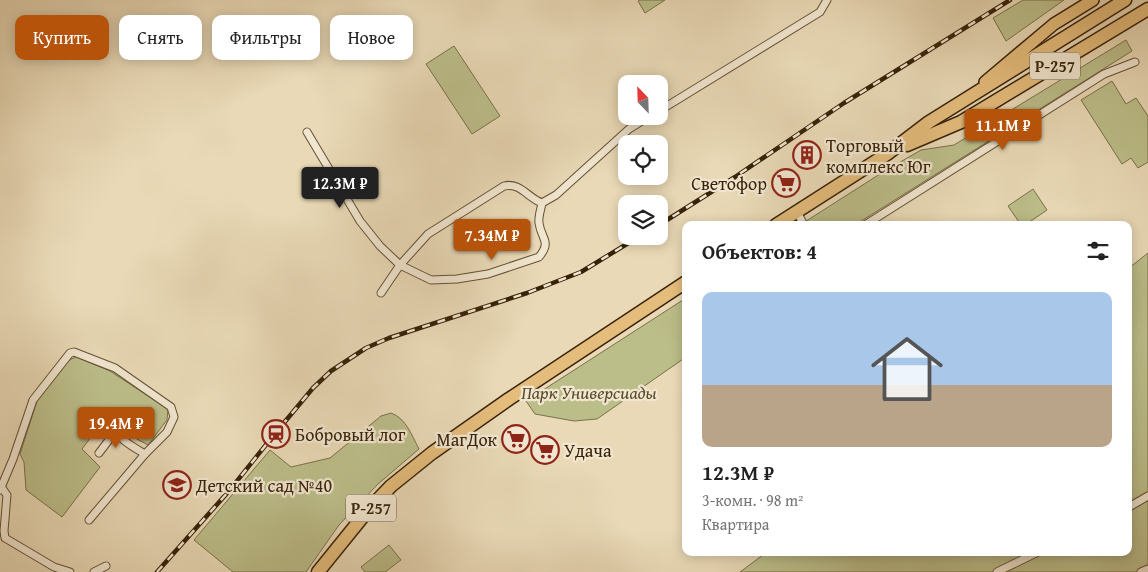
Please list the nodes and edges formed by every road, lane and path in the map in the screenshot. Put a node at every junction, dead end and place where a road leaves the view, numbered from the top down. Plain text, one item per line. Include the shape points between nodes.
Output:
1 (827, 0) edge
2 (1093, 0) edge
3 (1125, 0) edge
4 (1148, 9) edge
5 (1135, 62) dead end
6 (959, 104) junction
7 (668, 105) edge
8 (635, 125) edge
9 (307, 132) dead end
10 (890, 152) junction
11 (542, 203) junction
12 (797, 212) junction
13 (782, 221) edge
14 (802, 221) edge
15 (871, 221) edge
16 (400, 265) junction
17 (682, 285) edge
18 (381, 293) dead end
19 (99, 453) dead end
20 (145, 454) junction
21 (1, 489) edge
22 (1148, 496) edge
23 (1132, 505) edge
24 (89, 520) dead end
25 (1030, 556) edge
26 (106, 566) dead end
27 (1148, 568) edge
28 (70, 572) edge
29 (94, 572) edge
30 (318, 572) edge
31 (997, 572) edge
32 (1141, 572) edge

1 - 7 street via 820,12
2 - 6 main road via 1054,24
3 - 6 highway, Р-257
4 - 10 highway, Р-257 via 961,122
5 - 15 street via 1104,74
6 - 10 highway, Р-257
8 - 11 street via 556,195
9 - 16 street via 360,221
10 - 12 highway, Р-257
11 - 16 street via 517,186 504,186 428,234
11 - 16 street via 539,223 546,240 539,257 488,274 456,279 432,280
12 - 13 highway, Р-257
12 - 14 street
16 - 18 street
17 - 30 highway, Р-257 via 432,453 391,486
19 - 20 street via 113,429
20 - 21 street via 167,432 174,417 170,407 115,368 74,352 33,400
20 - 24 street
21 - 28 street via 7,495 5,538 54,567
22 - 23 street
25 - 31 street
26 - 29 street
27 - 32 street

